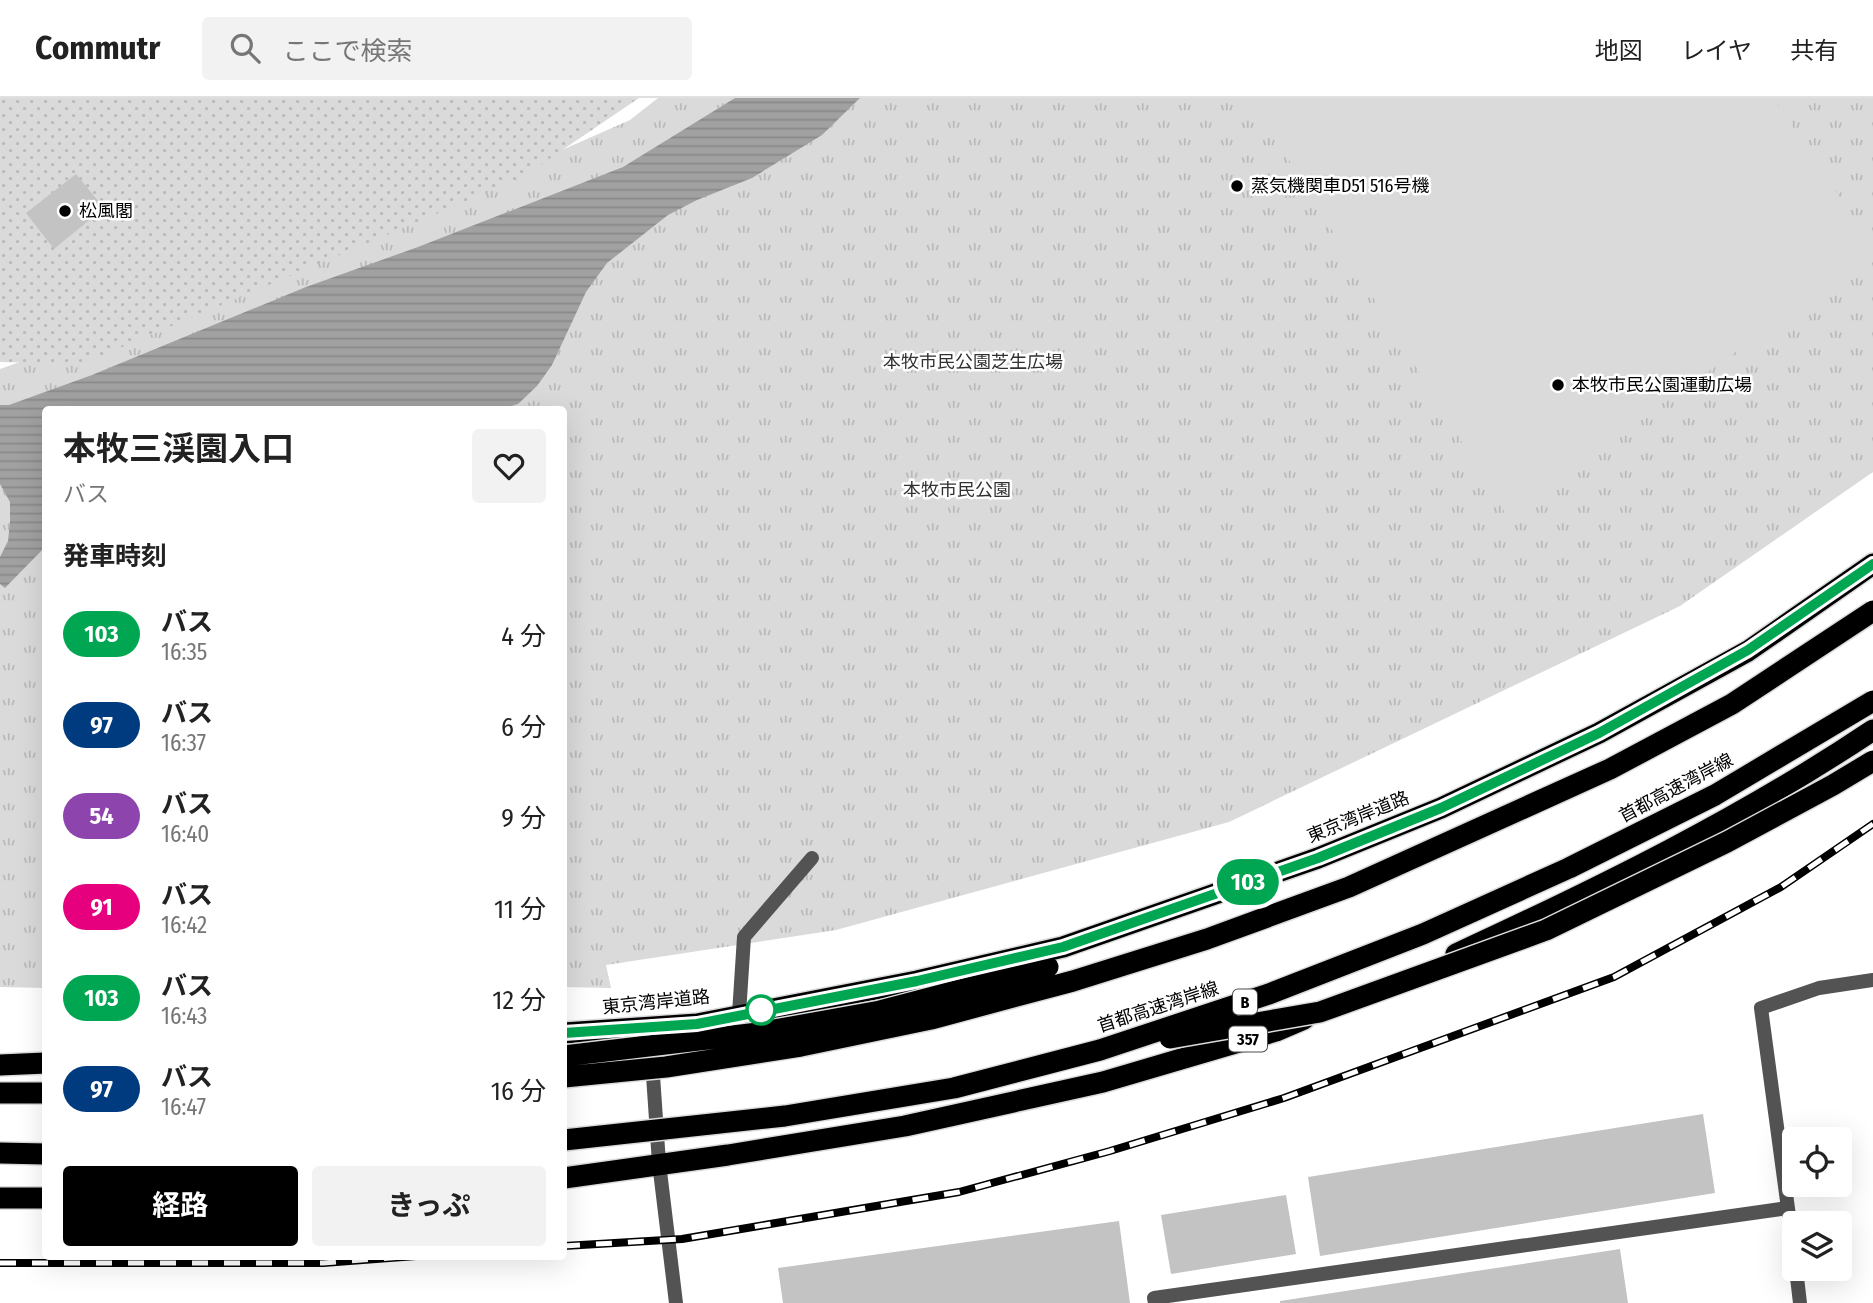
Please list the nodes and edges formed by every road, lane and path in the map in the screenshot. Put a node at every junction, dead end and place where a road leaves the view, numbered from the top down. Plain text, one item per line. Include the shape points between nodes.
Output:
1 (1873, 564) edge
2 (1873, 611) edge
3 (1873, 701) edge
4 (1873, 730) edge
5 (1599, 733) junction
6 (1873, 761) edge
7 (812, 858) dead end
8 (1873, 980) edge
9 (739, 1014) junction
10 (644, 1029) junction
11 (567, 1033) edge
12 (1100, 1050) junction
13 (567, 1056) edge
14 (42, 1063) edge
15 (0, 1065) edge
16 (567, 1077) edge
17 (0, 1093) edge
18 (42, 1093) edge
19 (567, 1140) edge
20 (0, 1153) edge
21 (42, 1154) edge
22 (659, 1163) junction
23 (567, 1178) edge
24 (0, 1198) edge
25 (42, 1198) edge
26 (1788, 1208) junction
27 (1788, 1211) edge
28 (1797, 1281) edge
29 (676, 1303) edge
30 (1155, 1303) edge
31 (1800, 1303) edge

1 - 5 highway, 東京湾岸道路 via 1748,650
2 - 16 highway, bridge via 1732,704 1610,769 1349,887 1207,939 932,1019 801,1046
3 - 12 highway, 首都高速湾岸線 / B, bridge via 1715,795 1557,874 1423,934 1269,994
4 - 22 highway, 357 via 1724,820 1587,894 1276,1031 1103,1082 905,1126
5 - 9 highway, 東京湾岸道路 via 1441,808 1318,858 1063,947 917,981
5 - 13 highway, bridge via 1469,809 1339,865 1048,967 880,1011 758,1033
6 - 12 highway, bridge via 1727,842 1546,930 1321,1012
7 - 9 lane via 744,937
8 - 26 lane via 1819,988 1762,1008
9 - 10 highway, 東京湾岸道路
10 - 11 highway, 東京湾岸道路
10 - 22 lane via 651,1053
12 - 19 highway, 首都高速湾岸線 / B, bridge via 941,1090 785,1116
14 - 15 highway
17 - 18 highway
20 - 21 highway
22 - 23 highway, 357
22 - 29 lane
24 - 25 highway
26 - 27 lane
26 - 30 lane via 1154,1298
28 - 31 lane

